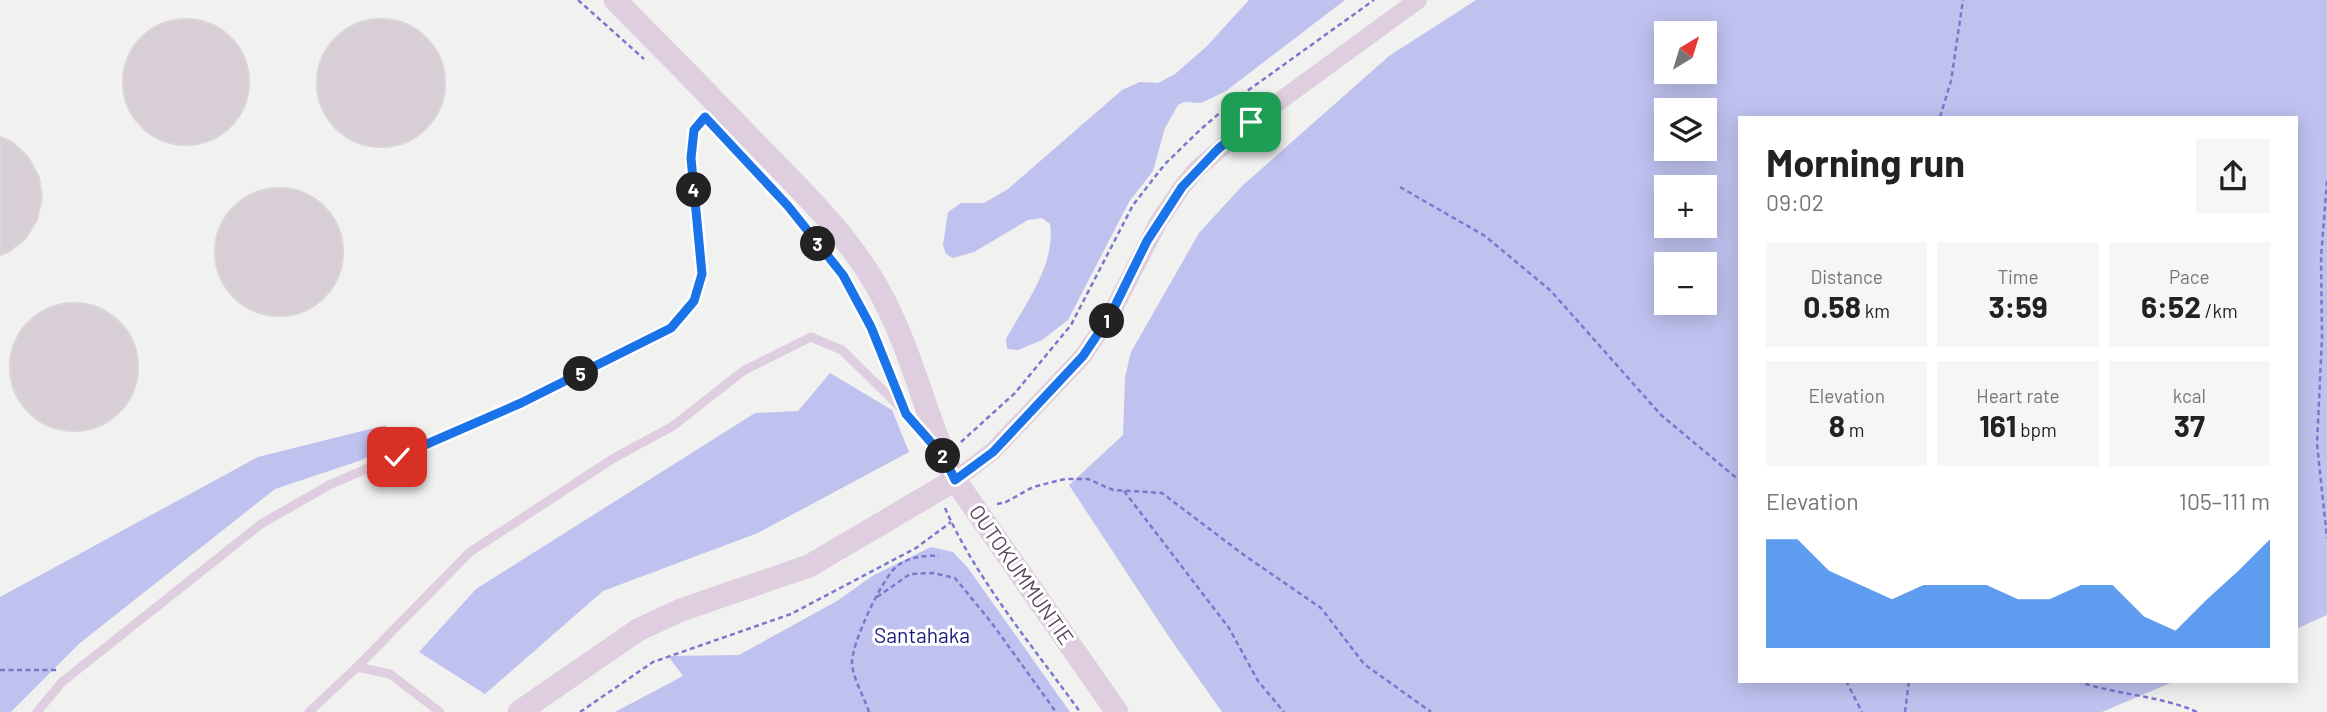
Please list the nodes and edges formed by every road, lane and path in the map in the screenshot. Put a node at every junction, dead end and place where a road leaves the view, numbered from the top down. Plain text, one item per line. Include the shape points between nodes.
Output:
1 (578, 0) edge
2 (615, 0) edge
3 (1418, 0) edge
4 (1963, 0) edge
5 (648, 63) dead end
6 (718, 105) junction
7 (1940, 116) edge
8 (2327, 181) edge
9 (1400, 187) dead end
10 (788, 206) dead end
11 (906, 414) junction
12 (944, 457) junction
13 (1738, 479) edge
14 (946, 486) junction
15 (1124, 491) junction
16 (976, 510) junction
17 (951, 522) junction
18 (2327, 538) edge
19 (939, 556) dead end
20 (877, 597) junction
21 (84, 666) junction
22 (357, 667) junction
23 (0, 670) edge
24 (1847, 683) edge
25 (1909, 683) edge
26 (2082, 683) edge
27 (37, 712) edge
28 (309, 712) edge
29 (440, 712) edge
30 (519, 712) edge
31 (580, 712) edge
32 (869, 712) edge
33 (1056, 712) edge
34 (1080, 712) edge
35 (1117, 712) edge
36 (1284, 712) edge
37 (1431, 712) edge
38 (1862, 712) edge
39 (1905, 712) edge
40 (2197, 712) edge

1 - 5 path
2 - 6 street, OUTOKUMMUNTIE
3 - 14 street via 1251,122 1198,169 1159,221 1110,316 1083,356 993,452
4 - 7 path via 1951,81
6 - 12 street, OUTOKUMMUNTIE via 850,245 877,286 902,335
6 - 21 lane via 694,130 691,158 702,274 694,301 671,328 521,403 331,484 261,524
8 - 18 path via 2317,444
9 - 13 path via 1485,236 1550,290 1661,415
10 - 11 path via 843,275 871,327
11 - 12 lane
11 - 22 lane via 842,350 811,337 743,371 673,426 471,552
12 - 14 street, OUTOKUMMUNTIE
14 - 16 street, OUTOKUMMUNTIE
14 - 17 path
14 - 30 street via 809,566 681,610 638,630
15 - 16 path via 1088,479 1065,480
15 - 36 path via 1228,628 1258,681
15 - 37 path via 1162,493 1321,608 1364,664
16 - 35 street, OUTOKUMMUNTIE
17 - 31 path via 916,548 791,614 653,662
17 - 34 path
19 - 20 path via 923,555 896,567
20 - 32 path via 863,621 852,666
20 - 33 path via 910,574 955,578
21 - 23 path
21 - 27 lane via 62,682
22 - 28 lane
22 - 29 lane via 390,674
24 - 38 path
25 - 39 path
26 - 40 path via 2175,702

